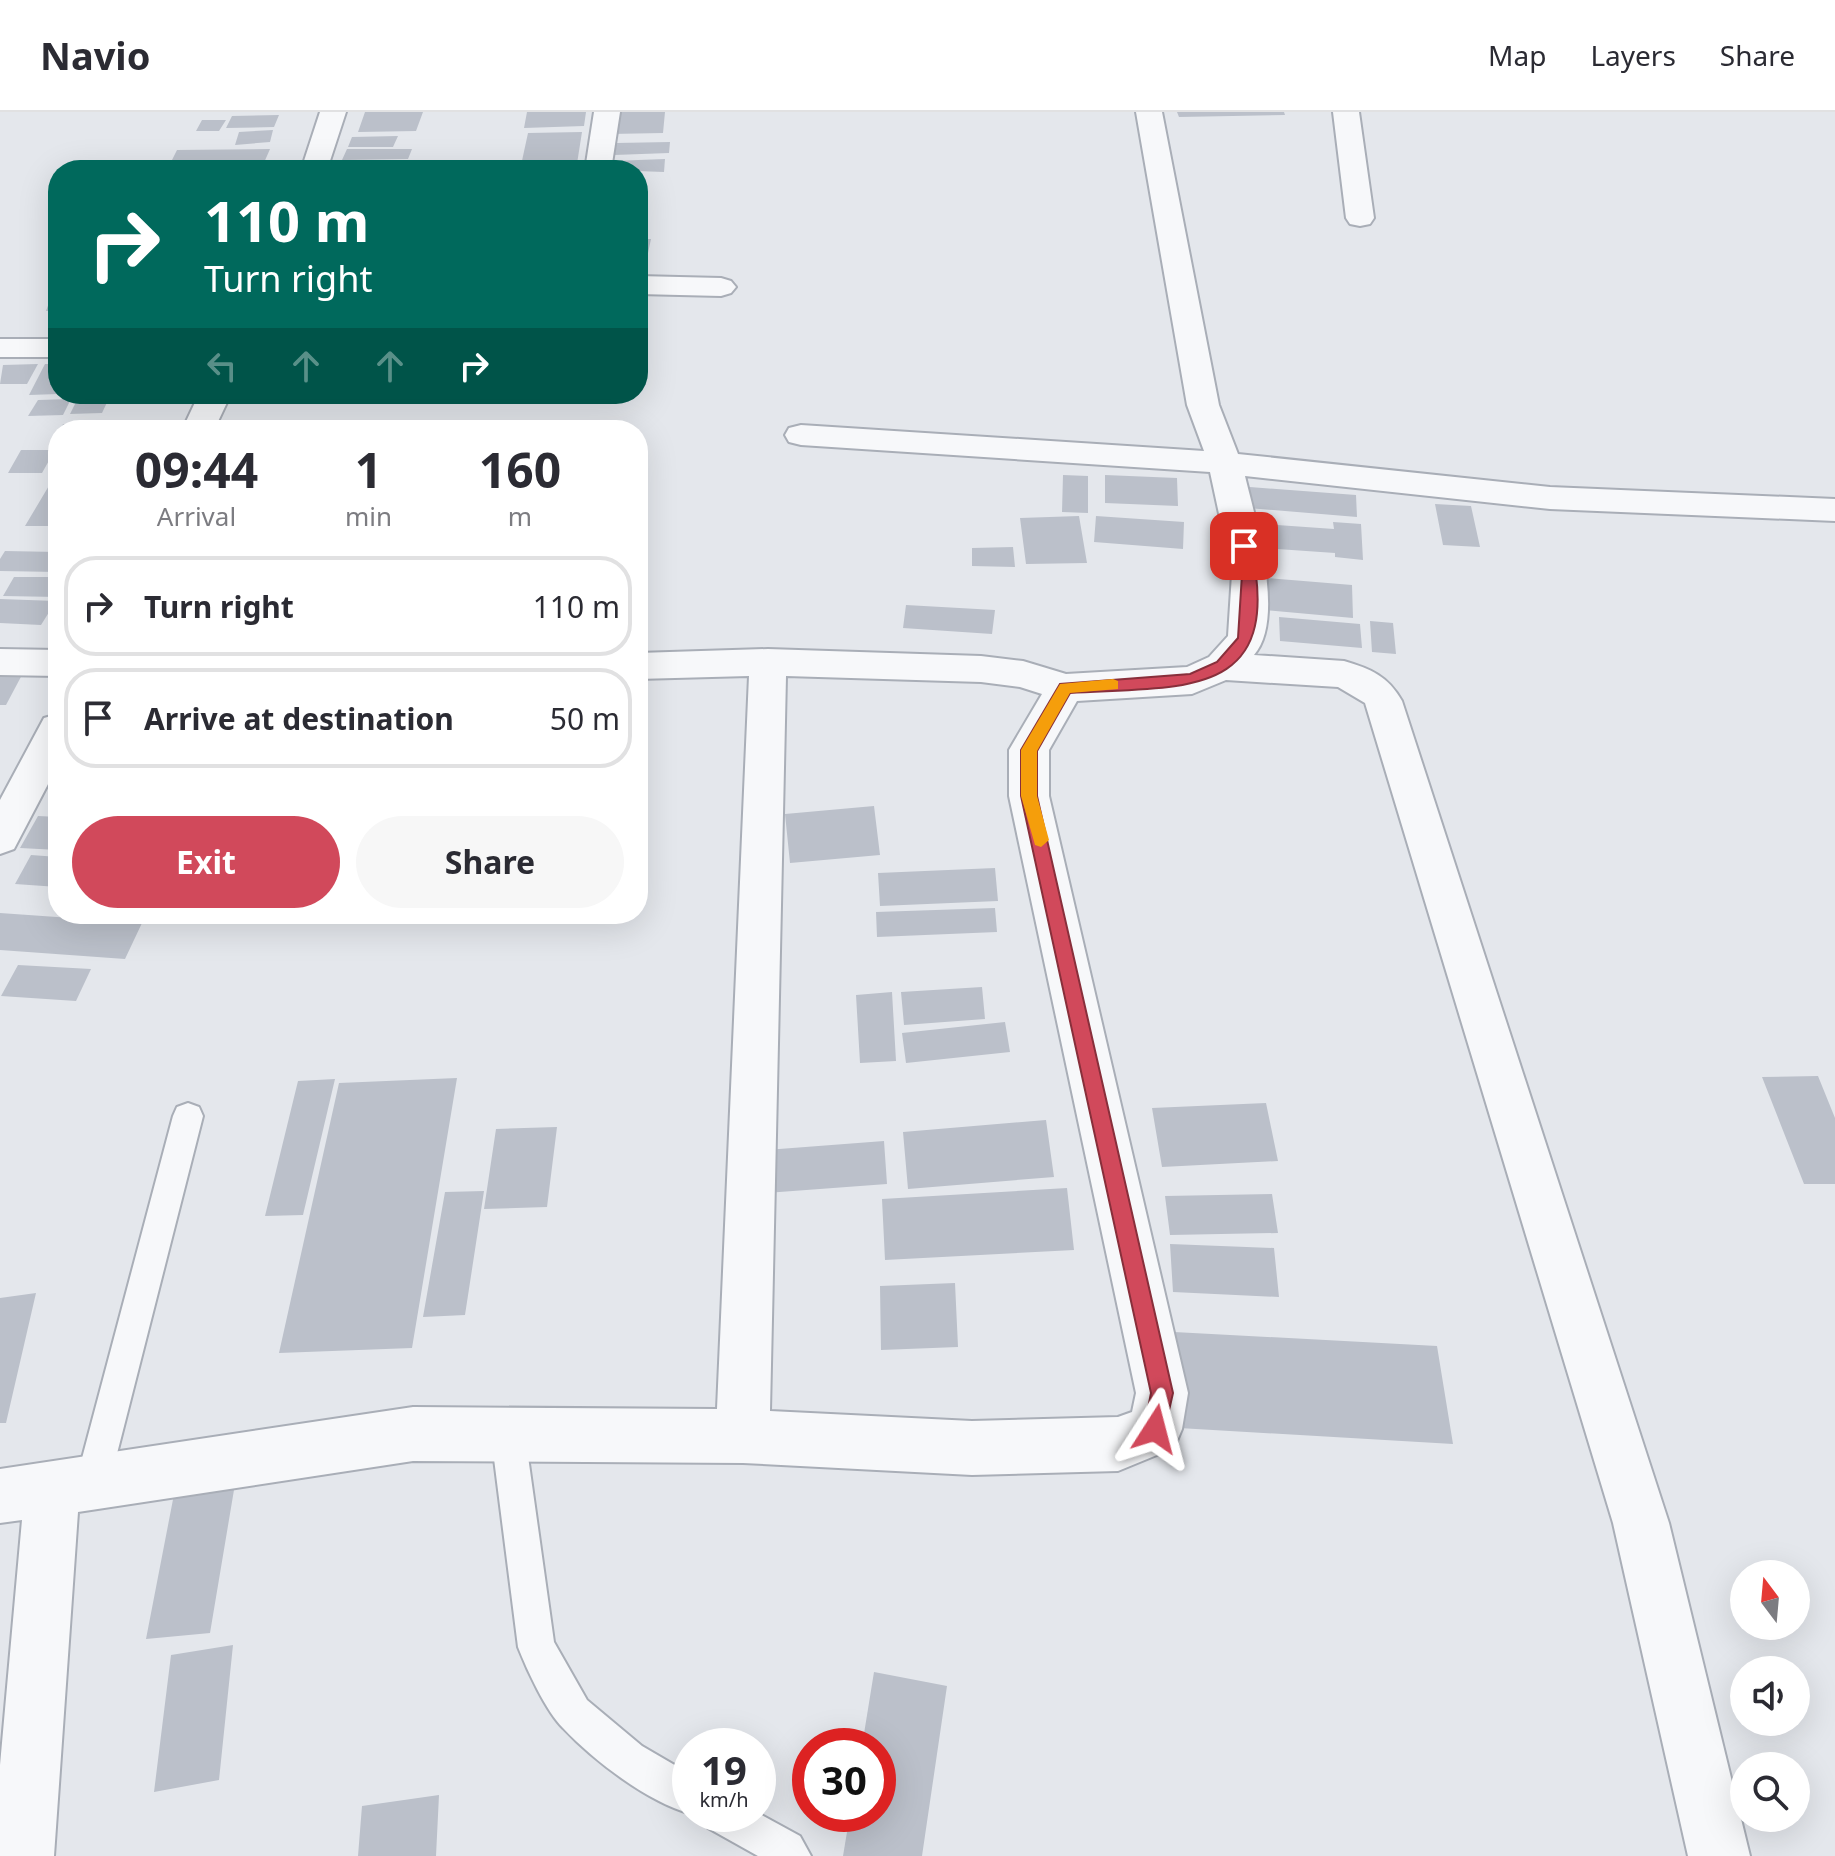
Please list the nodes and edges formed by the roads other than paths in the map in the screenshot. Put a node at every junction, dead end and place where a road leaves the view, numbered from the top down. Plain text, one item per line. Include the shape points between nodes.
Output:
1 (333, 112) edge
2 (607, 112) edge
3 (1149, 112) edge
4 (1346, 112) edge
5 (317, 160) edge
6 (600, 160) edge
7 (1360, 218) dead end
8 (648, 285) edge
9 (721, 287) dead end
10 (0, 348) edge
11 (48, 348) edge
12 (801, 435) dead end
13 (1225, 463) junction
14 (1833, 514) edge
15 (0, 662) edge
16 (768, 662) junction
17 (48, 663) edge
18 (648, 666) edge
19 (1222, 666) junction
20 (1065, 688) junction
21 (48, 747) edge
22 (0, 838) edge
23 (188, 1116) dead end
24 (508, 1435) junction
25 (743, 1436) junction
26 (48, 1488) edge
27 (672, 1785) edge
28 (752, 1832) edge
29 (23, 1856) edge
30 (791, 1856) edge
31 (1719, 1856) edge

1 - 5 street
2 - 6 street
3 - 13 street via 1203,405
4 - 7 street
8 - 9 street
10 - 11 street
12 - 13 street
13 - 14 street via 1550,498
13 - 19 street via 1250,574 1246,640
15 - 17 street
16 - 18 street
16 - 20 street via 981,669 1023,674
16 - 25 street
19 - 20 street via 1192,680
19 - 31 street via 1344,674 1375,689 1383,701 1641,1523
20 - 25 street via 1029,750 1029,796 1162,1393 1155,1429 1118,1444 972,1448
21 - 22 street
23 - 26 lane
24 - 25 street
24 - 26 street via 413,1434
24 - 27 lane via 536,1647 574,1713 628,1760
26 - 29 street
28 - 30 lane

